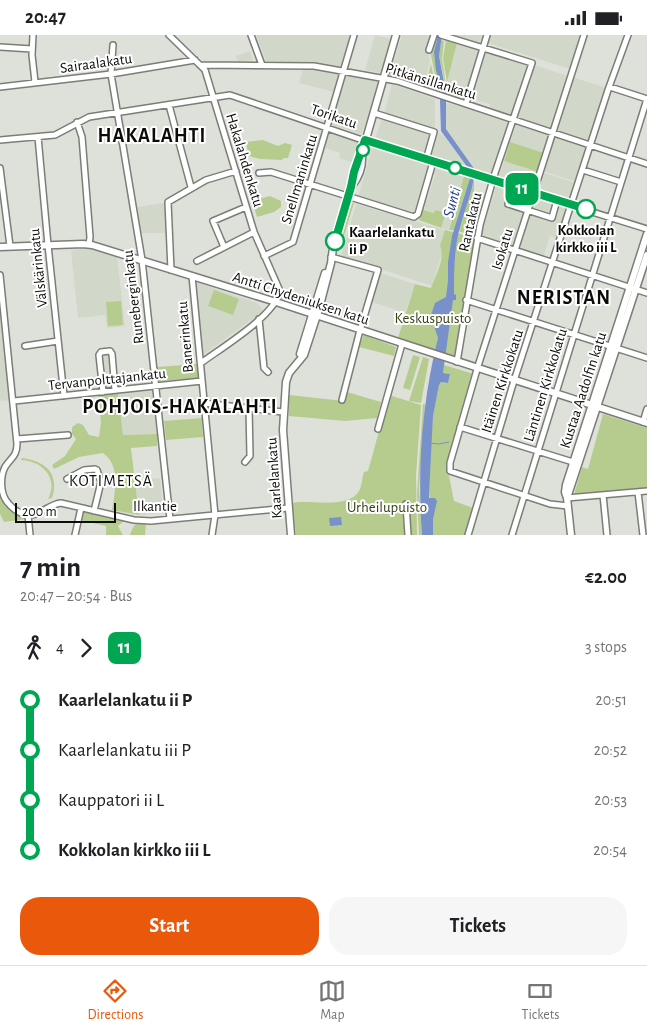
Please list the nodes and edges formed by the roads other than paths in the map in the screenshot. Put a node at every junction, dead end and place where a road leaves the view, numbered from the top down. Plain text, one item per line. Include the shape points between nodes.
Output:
1 (33, 35) edge
2 (169, 35) edge
3 (251, 35) edge
4 (354, 35) edge
5 (396, 35) edge
6 (434, 35) edge
7 (443, 35) edge
8 (488, 35) edge
9 (584, 35) edge
10 (628, 35) edge
11 (113, 45) dead end
12 (0, 47) edge
13 (484, 47) junction
14 (32, 49) junction
15 (429, 50) dead end
16 (195, 60) junction
17 (200, 65) junction
18 (262, 65) junction
19 (344, 71) junction
20 (111, 74) junction
21 (384, 79) junction
22 (36, 82) junction
23 (0, 87) edge
24 (610, 87) junction
25 (213, 97) junction
26 (647, 99) edge
27 (466, 104) junction
28 (168, 105) junction
29 (117, 113) junction
30 (374, 113) junction
31 (513, 121) junction
32 (77, 122) junction
33 (328, 127) junction
34 (552, 133) junction
35 (38, 137) junction
36 (0, 140) edge
37 (365, 140) junction
38 (590, 146) junction
39 (628, 158) junction
40 (426, 160) junction
41 (433, 162) junction
42 (647, 164) edge
43 (0, 168) edge
44 (583, 170) junction
45 (236, 171) junction
46 (260, 173) dead end
47 (493, 180) junction
48 (621, 182) junction
49 (310, 185) junction
50 (514, 186) junction
51 (191, 187) junction
52 (533, 192) junction
53 (348, 197) junction
54 (557, 200) junction
55 (572, 205) junction
56 (246, 207) junction
57 (527, 210) junction
58 (610, 217) junction
59 (647, 229) edge
60 (254, 232) junction
61 (647, 233) edge
62 (477, 238) junction
63 (89, 244) junction
64 (48, 245) junction
65 (10, 246) junction
66 (0, 247) edge
67 (224, 247) junction
68 (515, 249) junction
69 (647, 255) edge
70 (264, 256) junction
71 (331, 257) junction
72 (142, 260) junction
73 (197, 261) dead end
74 (553, 262) junction
75 (171, 269) junction
76 (0, 275) edge
77 (592, 275) junction
78 (192, 276) junction
79 (632, 288) junction
80 (647, 293) edge
81 (466, 300) junction
82 (276, 302) junction
83 (497, 309) junction
84 (315, 315) junction
85 (259, 319) junction
86 (534, 322) junction
87 (360, 330) junction
88 (574, 334) junction
89 (58, 341) junction
90 (402, 344) junction
91 (25, 346) dead end
92 (613, 347) junction
93 (647, 358) edge
94 (457, 362) junction
95 (200, 363) junction
96 (477, 369) junction
97 (268, 371) dead end
98 (515, 380) junction
99 (202, 381) junction
100 (156, 386) junction
101 (115, 390) junction
102 (102, 392) junction
103 (555, 393) junction
104 (64, 395) junction
105 (342, 400) dead end
106 (14, 401) junction
107 (204, 403) junction
108 (594, 406) junction
109 (249, 408) junction
110 (647, 409) edge
111 (284, 412) junction
112 (645, 423) edge
113 (460, 427) junction
114 (378, 429) dead end
115 (68, 435) dead end
116 (496, 439) junction
117 (17, 441) junction
118 (537, 451) junction
119 (245, 462) dead end
120 (576, 463) junction
121 (67, 479) dead end
122 (483, 482) junction
123 (647, 491) edge
124 (638, 492) junction
125 (524, 495) junction
126 (603, 495) junction
127 (567, 498) junction
128 (406, 504) dead end
129 (568, 506) junction
130 (81, 508) junction
131 (288, 508) junction
132 (94, 511) junction
133 (28, 515) junction
134 (215, 515) junction
135 (170, 519) junction
136 (30, 535) edge
137 (75, 535) edge
138 (212, 535) edge
139 (291, 535) edge
140 (408, 535) edge
141 (468, 535) edge
142 (512, 535) edge
143 (570, 535) edge
144 (607, 535) edge
145 (643, 535) edge

1 - 14 street
2 - 16 street, Hakalahdenkatu
3 - 18 street
4 - 19 street, Snellmaninkatu
5 - 21 main road, Kaarlelankatu
6 - 15 street
7 - 13 street
8 - 13 street
9 - 34 street, Isokatu
10 - 24 street, Itäinen Kirkkokatu
11 - 20 street, Runeberginkatu
12 - 14 street
13 - 27 street
13 - 31 street, Rantakatu via 532,63
14 - 22 street
16 - 17 street, Hakalahdenkatu
16 - 20 street, Sairaalakatu
17 - 18 street, Pitkänsillankatu
17 - 25 street, Hakalahdenkatu via 208,77
18 - 19 street, Pitkänsillankatu via 314,66
19 - 21 street, Pitkänsillankatu
19 - 33 street, Snellmaninkatu
20 - 22 street, Sairaalakatu
20 - 29 street, Runeberginkatu
21 - 27 street, Pitkänsillankatu
21 - 30 main road, Kaarlelankatu
22 - 23 street, Sairaalakatu
24 - 26 street
24 - 38 street, Itäinen Kirkkokatu
25 - 28 street, Torikatu
25 - 33 street, Torikatu via 232,96
25 - 45 street, Hakalahdenkatu
26 - 39 street, Läntinen Kirkkokatu
27 - 31 street, Pitkänsillankatu
28 - 29 street, Torikatu
28 - 51 street
29 - 32 street, Torikatu
29 - 72 street, Runeberginkatu
30 - 37 main road, Kaarlelankatu
30 - 40 street via 434,132
31 - 34 street, Pitkänsillankatu
31 - 47 street, Rantakatu
32 - 35 street, Torikatu via 59,133
32 - 63 street via 82,137
33 - 37 street, Torikatu
33 - 49 street, Snellmaninkatu
34 - 38 street, Pitkänsillankatu
34 - 52 street, Isokatu
35 - 36 street, Torikatu
35 - 64 street, Välskärinkatu
37 - 40 street, Torikatu
37 - 53 main road, Kaarlelankatu
38 - 39 street, Pitkänsillankatu
38 - 44 street, Itäinen Kirkkokatu
39 - 42 street, Pitkänsillankatu
39 - 48 street, Läntinen Kirkkokatu
40 - 41 street, Torikatu
41 - 47 street, Torikatu
41 - 53 street via 415,217
43 - 65 street
44 - 48 street
44 - 55 street, Itäinen Kirkkokatu
45 - 51 street
45 - 56 street, Hakalahdenkatu
46 - 49 street via 270,172
47 - 50 street, Torikatu
47 - 62 street, Rantakatu
48 - 58 street, Läntinen Kirkkokatu
49 - 53 street
49 - 70 street, Snellmaninkatu via 293,242
50 - 52 street, Torikatu
50 - 57 street via 508,204
51 - 75 street via 168,201
52 - 54 street, Torikatu
52 - 57 street, Isokatu
53 - 71 main road, Kaarlelankatu
54 - 55 street, Torikatu
54 - 57 street via 552,218
55 - 58 street, Torikatu
55 - 74 street, Itäinen Kirkkokatu
56 - 60 street, Hakalahdenkatu
56 - 67 street via 213,221
57 - 68 street, Isokatu
58 - 59 street, Torikatu
58 - 77 street, Läntinen Kirkkokatu
60 - 67 street
60 - 70 street, Hakalahdenkatu
61 - 79 main road, Kustaa Aadolfin katu
62 - 68 street
62 - 81 street, Rantakatu
63 - 64 main road, Antti Chydeniuksen katu
63 - 72 main road, Antti Chydeniuksen katu
64 - 65 main road, Antti Chydeniuksen katu
64 - 89 street, Välskärinkatu
65 - 66 main road, Antti Chydeniuksen katu
67 - 73 street
68 - 74 street
68 - 83 street, Isokatu
69 - 79 main road, Kustaa Aadolfin katu
70 - 82 street, Hakalahdenkatu via 279,288
71 - 84 main road, Kaarlelankatu
71 - 87 street via 378,270
72 - 75 main road, Antti Chydeniuksen katu
72 - 100 street, Runeberginkatu
74 - 77 street
74 - 86 street, Itäinen Kirkkokatu
75 - 78 main road, Antti Chydeniuksen katu
76 - 106 street
77 - 79 street
77 - 88 street, Läntinen Kirkkokatu
78 - 82 main road, Antti Chydeniuksen katu
78 - 95 street, Banerinkatu
79 - 80 street
79 - 92 main road, Kustaa Aadolfin katu
81 - 83 street
81 - 94 street, Rantakatu
82 - 84 main road, Antti Chydeniuksen katu
82 - 85 street
83 - 86 street
83 - 96 street, Isokatu
84 - 87 main road, Antti Chydeniuksen katu
84 - 111 main road, Kaarlelankatu via 304,355 287,379
85 - 95 street
85 - 97 street via 264,368
86 - 88 street
86 - 98 street, Itäinen Kirkkokatu
87 - 90 main road, Antti Chydeniuksen katu
87 - 105 street
88 - 92 street
88 - 103 street, Läntinen Kirkkokatu
89 - 91 street
89 - 104 street, Välskärinkatu
90 - 94 main road, Antti Chydeniuksen katu
90 - 114 street
92 - 93 street
92 - 108 main road, Kustaa Aadolfin katu
94 - 96 main road, Antti Chydeniuksen katu
95 - 99 street, Banerinkatu
96 - 98 main road, Antti Chydeniuksen katu
96 - 113 street, Isokatu
98 - 103 main road, Antti Chydeniuksen katu
98 - 116 street, Itäinen Kirkkokatu
99 - 100 street, Tervanpolttajankatu
99 - 107 street, Banerinkatu
100 - 101 street, Tervanpolttajankatu
100 - 135 street, Runeberginkatu
101 - 102 street, Tervanpolttajankatu
101 - 102 street via 112,354 105,351 99,355
102 - 104 street, Tervanpolttajankatu
103 - 108 main road, Antti Chydeniuksen katu
103 - 118 street, Läntinen Kirkkokatu
104 - 106 street, Tervanpolttajankatu
106 - 117 street
107 - 109 street
107 - 134 street, Banerinkatu
108 - 112 main road, Antti Chydeniuksen katu
108 - 120 main road, Kustaa Aadolfin katu
109 - 111 street
109 - 119 street via 250,456
110 - 112 street
111 - 131 main road, Kaarlelankatu
113 - 116 street
113 - 122 street, Isokatu via 450,471
115 - 117 street
116 - 118 street
116 - 122 street, Itäinen Kirkkokatu
117 - 133 street via 16,455 2,473 1,490 11,506
118 - 120 street
118 - 125 street, Läntinen Kirkkokatu
120 - 127 main road, Kustaa Aadolfin katu via 565,487
121 - 132 street via 84,471 97,470 101,481
122 - 125 street
122 - 141 street, Itäinen Kirkkokatu
123 - 124 street
124 - 126 street
124 - 145 street
125 - 129 street
125 - 142 street, Läntinen Kirkkokatu
126 - 127 street
126 - 144 street
127 - 129 main road, Kustaa Aadolfin katu
128 - 140 street
129 - 143 main road, Kustaa Aadolfin katu
130 - 132 street, Ilkantie
130 - 133 street, Ilkantie via 57,503
130 - 137 street
131 - 134 street, Ilkantie
131 - 139 main road, Kaarlelankatu
132 - 135 street, Ilkantie via 143,521
133 - 136 street
134 - 135 street, Ilkantie
134 - 138 street, Banerinkatu

